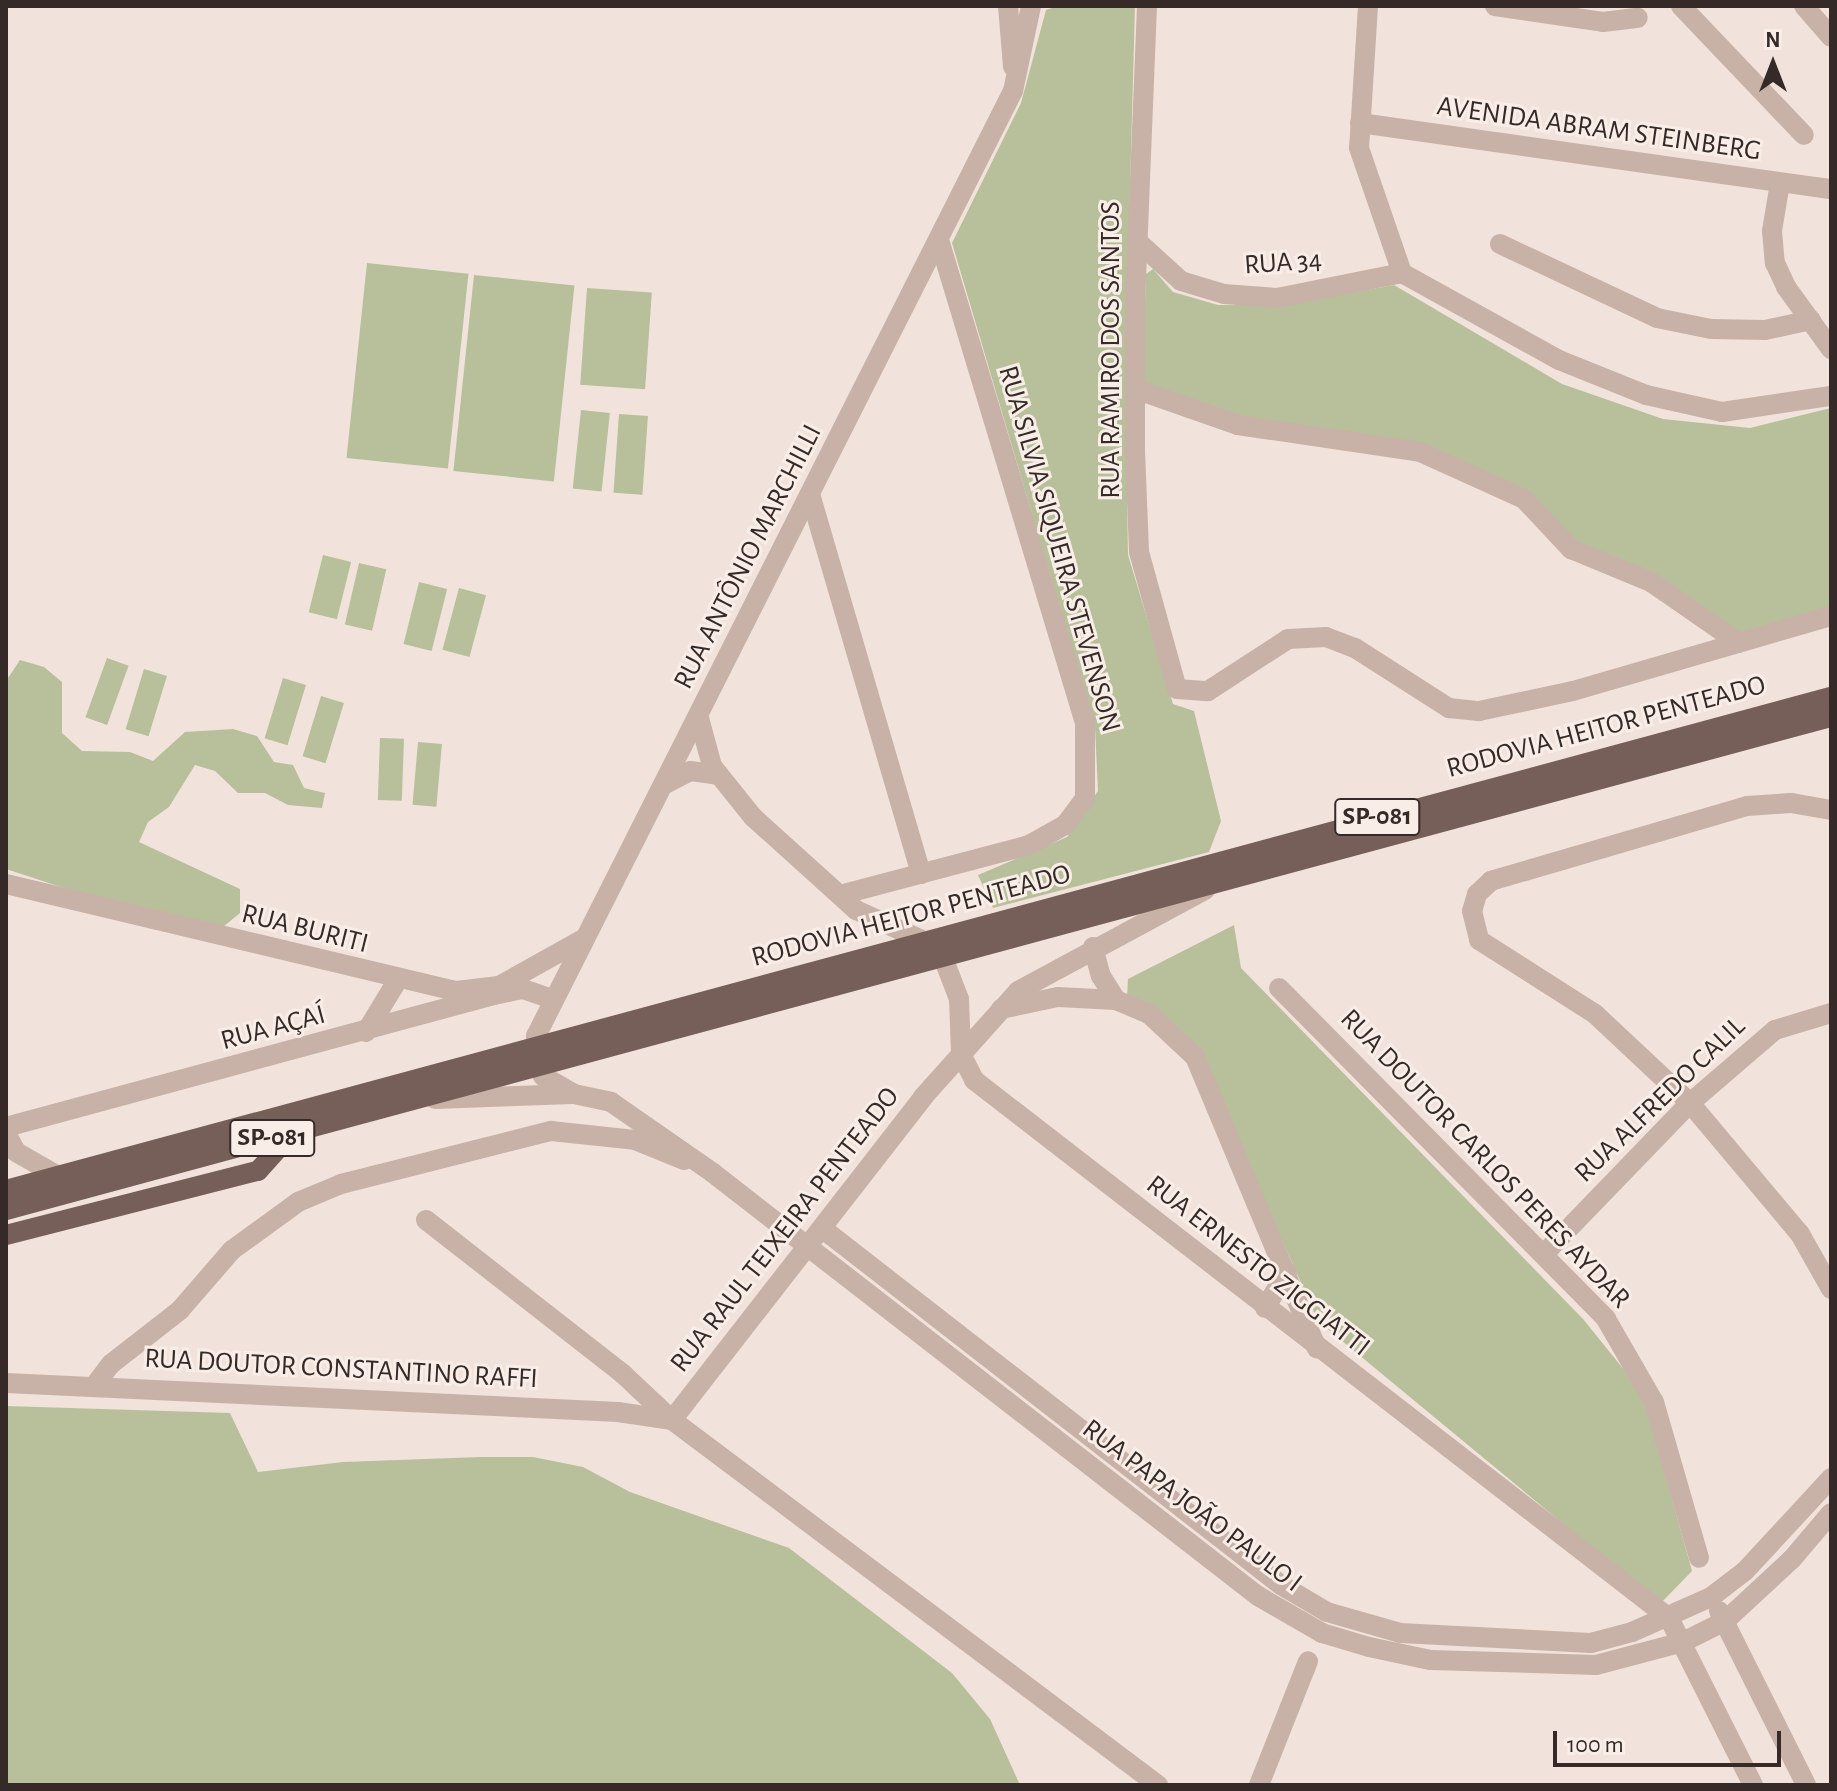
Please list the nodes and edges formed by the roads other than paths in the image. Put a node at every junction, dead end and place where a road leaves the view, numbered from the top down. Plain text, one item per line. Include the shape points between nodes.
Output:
1 (1008, 6) edge
2 (1031, 6) edge
3 (1147, 6) edge
4 (1368, 6) edge
5 (1495, 6) edge
6 (1681, 6) edge
7 (1804, 6) edge
8 (1638, 18) dead end
9 (1831, 37) edge
10 (1013, 91) junction
11 (1360, 123) junction
12 (1804, 135) dead end
13 (1780, 183) junction
14 (1831, 189) edge
15 (1137, 241) junction
16 (940, 243) junction
17 (1500, 244) dead end
18 (1402, 273) junction
19 (1811, 320) junction
20 (1831, 349) edge
21 (1135, 389) junction
22 (1831, 396) edge
23 (810, 494) junction
24 (1831, 616) edge
25 (1739, 643) junction
26 (1831, 697) edge
27 (1831, 717) edge
28 (699, 718) junction
29 (718, 775) junction
30 (663, 785) junction
31 (1831, 810) edge
32 (921, 874) junction
33 (1223, 880) junction
34 (6, 884) edge
35 (840, 895) junction
36 (583, 939) junction
37 (924, 941) junction
38 (1093, 947) junction
39 (944, 960) junction
40 (397, 981) junction
41 (1279, 988) dead end
42 (552, 999) junction
43 (1116, 1000) junction
44 (1001, 1009) junction
45 (1831, 1013) edge
46 (366, 1032) junction
47 (961, 1054) junction
48 (537, 1058) junction
49 (574, 1094) junction
50 (415, 1099) junction
51 (1690, 1103) junction
52 (622, 1109) junction
53 (6, 1130) edge
54 (292, 1133) junction
55 (605, 1134) junction
56 (713, 1173) junction
57 (58, 1176) junction
58 (6, 1190) edge
59 (6, 1210) edge
60 (426, 1220) dead end
61 (823, 1229) junction
62 (6, 1235) edge
63 (808, 1246) junction
64 (1544, 1254) junction
65 (1287, 1272) junction
66 (1831, 1289) edge
67 (1265, 1308) junction
68 (1317, 1348) junction
69 (6, 1383) edge
70 (95, 1385) junction
71 (672, 1420) junction
72 (1831, 1478) edge
73 (1831, 1513) edge
74 (1699, 1558) dead end
75 (1711, 1597) junction
76 (1669, 1618) junction
77 (1725, 1621) junction
78 (1683, 1642) junction
79 (1308, 1661) dead end
80 (1158, 1785) edge
81 (1259, 1785) edge
82 (1753, 1785) edge
83 (1806, 1785) edge

1 - 10 street, RUA ANTÔNIO MARCHILLI
2 - 10 street, RUA ANTÔNIO MARCHILLI
3 - 15 street, RUA RAMIRO DOS SANTOS
4 - 11 street
5 - 8 street via 1603,22
6 - 12 street
7 - 9 street
10 - 16 street, RUA ANTÔNIO MARCHILLI
11 - 13 street, AVENIDA ABRAM STEINBERG
11 - 18 street via 1359,148
13 - 14 street, AVENIDA ABRAM STEINBERG
13 - 19 street via 1772,231 1775,263
15 - 18 street, RUA 34 via 1181,281 1224,294 1277,298
15 - 21 street, RUA RAMIRO DOS SANTOS
16 - 23 street, RUA ANTÔNIO MARCHILLI
16 - 32 street, RUA SILVIA SIQUEIRA STEVENSON via 1085,723 1089,757 1085,798 1065,825 1029,845
17 - 19 street via 1657,318 1711,329 1765,330
18 - 22 street via 1559,360 1646,395 1722,412
19 - 20 street
21 - 25 street via 1238,425 1420,452 1524,499 1571,549 1651,582
21 - 25 street, RUA RAMIRO DOS SANTOS via 1139,552 1177,689 1208,691 1288,639 1326,637 1355,648 1449,708 1479,711 1573,691
23 - 28 street, RUA ANTÔNIO MARCHILLI
23 - 32 street
24 - 25 street
26 - 37 main road, RODOVIA HEITOR PENTEADO / SP-081
27 - 33 main road, RODOVIA HEITOR PENTEADO / SP-081
28 - 29 street via 702,743
28 - 30 street, RUA ANTÔNIO MARCHILLI
29 - 30 street via 691,771
29 - 35 street via 753,817
30 - 36 street, RUA ANTÔNIO MARCHILLI
31 - 51 street via 1791,803 1747,806 1491,881 1477,894 1473,926 1479,940 1595,1014
32 - 35 street, RUA SILVIA SIQUEIRA STEVENSON
33 - 38 street, RUA RAUL TEIXEIRA PENTEADO
33 - 39 main road, RODOVIA HEITOR PENTEADO / SP-081
34 - 40 street, RUA BURITI
35 - 37 street via 856,910
36 - 40 street, RUA BURITI via 499,986 456,991
36 - 42 street, RUA ANTÔNIO MARCHILLI
37 - 39 street
37 - 48 main road, RODOVIA HEITOR PENTEADO / SP-081
38 - 43 street via 1101,976
38 - 44 street, RUA RAUL TEIXEIRA PENTEADO via 1047,972
39 - 47 street via 959,999
39 - 48 main road, RODOVIA HEITOR PENTEADO / SP-081
40 - 46 street
41 - 64 street, RUA DOUTOR CARLOS PERES AYDAR
42 - 46 street, RUA AÇAÍ via 523,989
42 - 48 street, RUA ANTÔNIO MARCHILLI
43 - 44 street via 1058,997
43 - 65 street via 1149,1014 1195,1057
44 - 47 street, RUA RAUL TEIXEIRA PENTEADO
45 - 51 street, RUA ALFREDO CALIL via 1775,1030
46 - 53 street, RUA AÇAÍ
47 - 61 street, RUA RAUL TEIXEIRA PENTEADO
47 - 67 street, RUA ERNESTO ZIGGIATTI via 974,1080
48 - 49 street, RUA PAPA JOÃO PAULO I via 552,1083
48 - 50 main road, RODOVIA HEITOR PENTEADO / SP-081
48 - 57 main road, RODOVIA HEITOR PENTEADO / SP-081
49 - 50 street, RUA PAPA JOÃO PAULO I
49 - 52 street, RUA PAPA JOÃO PAULO I via 600,1097
50 - 54 main road, RODOVIA HEITOR PENTEADO / SP-081
51 - 64 street, RUA ALFREDO CALIL
51 - 66 street via 1800,1234
52 - 55 street
52 - 56 street, RUA PAPA JOÃO PAULO I
53 - 57 street via 16,1152
54 - 59 main road, RODOVIA HEITOR PENTEADO / SP-081
54 - 62 main road via 258,1171
55 - 56 street via 635,1140
55 - 70 street via 522,1135 341,1184 298,1202 232,1250 180,1310 111,1364
56 - 63 street, RUA PAPA JOÃO PAULO I
57 - 58 main road, RODOVIA HEITOR PENTEADO / SP-081
60 - 71 street via 623,1374
61 - 63 street, RUA RAUL TEIXEIRA PENTEADO
61 - 76 street, RUA PAPA JOÃO PAULO I via 1281,1585 1327,1612 1400,1633 1591,1643
63 - 71 street, RUA RAUL TEIXEIRA PENTEADO
63 - 78 street, RUA PAPA JOÃO PAULO I via 1258,1596 1322,1633 1430,1660 1491,1665 1596,1665
64 - 74 street, RUA DOUTOR CARLOS PERES AYDAR via 1606,1319 1654,1402
65 - 67 street
65 - 68 street
67 - 68 street, RUA ERNESTO ZIGGIATTI
68 - 76 street, RUA ERNESTO ZIGGIATTI
69 - 70 street, RUA DOUTOR CONSTANTINO RAFFI
70 - 71 street, RUA DOUTOR CONSTANTINO RAFFI via 603,1411
71 - 80 street
72 - 75 street, RUA PAPA JOÃO PAULO I via 1745,1571
73 - 77 street, RUA PAPA JOÃO PAULO I via 1792,1559
75 - 76 street, RUA PAPA JOÃO PAULO I
75 - 77 street
76 - 78 street, RUA ERNESTO ZIGGIATTI
77 - 78 street, RUA PAPA JOÃO PAULO I
77 - 83 street
78 - 82 street, RUA ERNESTO ZIGGIATTI
79 - 81 street

